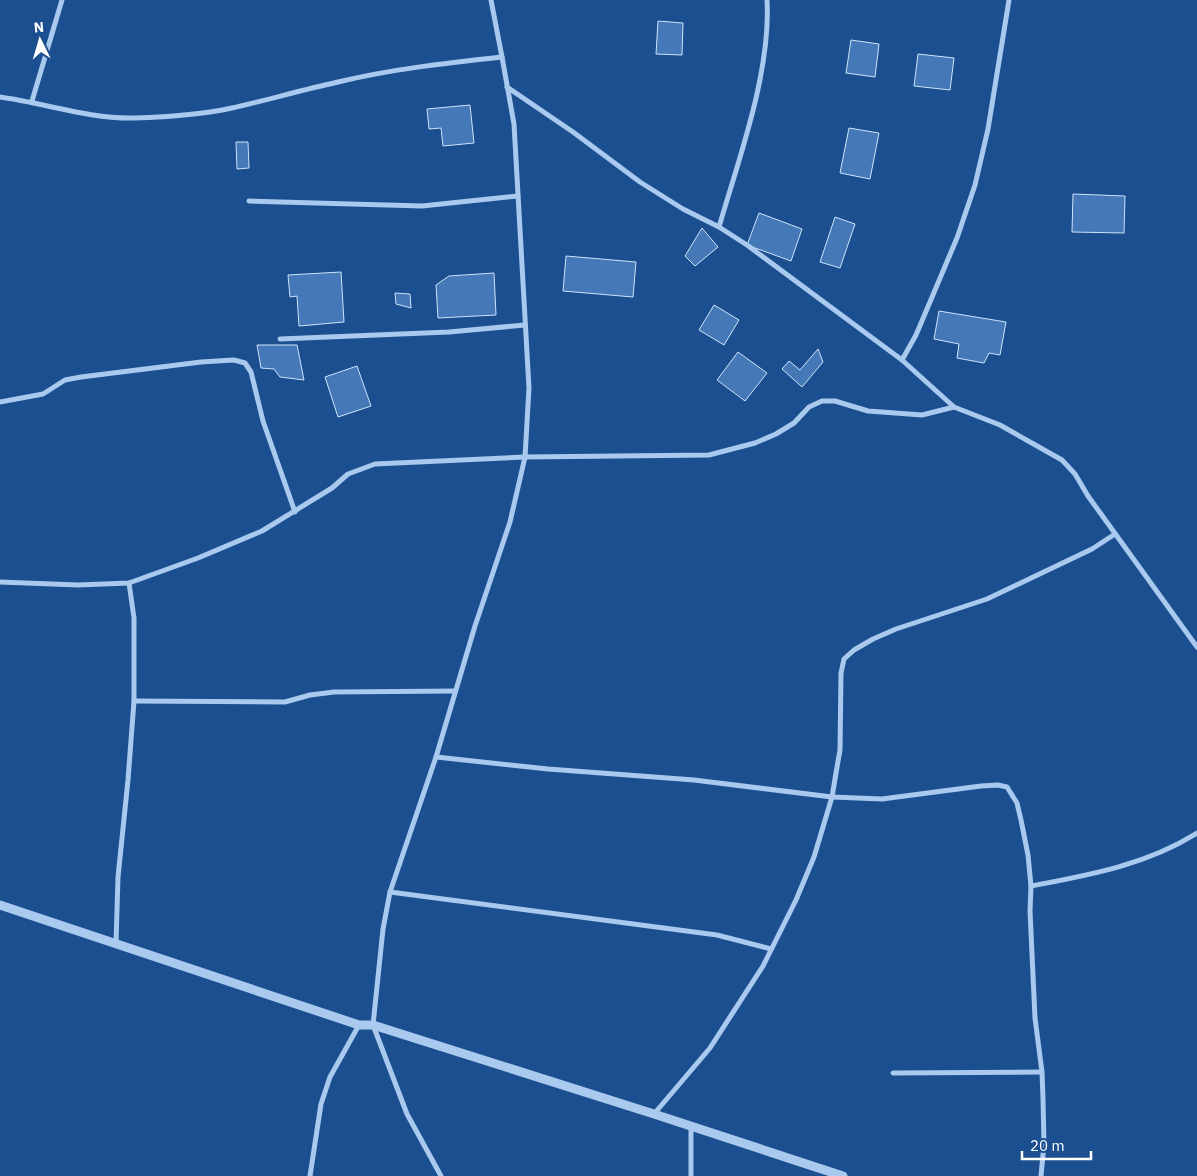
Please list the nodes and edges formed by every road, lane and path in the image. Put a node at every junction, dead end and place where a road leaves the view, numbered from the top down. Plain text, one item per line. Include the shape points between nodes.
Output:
1 (62, 0) edge
2 (491, 0) edge
3 (767, 0) edge
4 (1009, 0) edge
5 (502, 57) junction
6 (507, 87) junction
7 (0, 97) edge
8 (32, 101) junction
9 (518, 196) junction
10 (249, 201) dead end
11 (719, 226) junction
12 (525, 325) junction
13 (280, 339) dead end
14 (902, 360) junction
15 (0, 402) edge
16 (954, 408) junction
17 (525, 457) junction
18 (294, 512) junction
19 (1115, 534) junction
20 (0, 582) edge
21 (129, 583) junction
22 (1197, 647) edge
23 (455, 691) junction
24 (134, 701) junction
25 (436, 757) junction
26 (832, 796) junction
27 (1197, 833) edge
28 (1031, 886) junction
29 (390, 892) junction
30 (0, 904) edge
31 (116, 943) junction
32 (772, 949) junction
33 (358, 1025) junction
34 (372, 1026) junction
35 (1042, 1072) junction
36 (893, 1073) dead end
37 (654, 1114) junction
38 (691, 1126) junction
39 (310, 1176) edge
40 (441, 1176) edge
41 (691, 1176) edge
42 (843, 1176) edge
43 (1041, 1176) edge

1 - 8 street
2 - 5 street
3 - 11 street via 767,32 761,73
4 - 14 street via 988,129 975,185 957,238
5 - 6 street
5 - 8 street via 358,78 186,116 132,118 81,113
6 - 9 street via 514,124
6 - 11 street via 640,182 683,209
7 - 8 street
9 - 10 street via 422,206
9 - 12 street
11 - 14 street
12 - 13 street via 449,332
12 - 17 street via 529,388
14 - 16 street
15 - 18 street via 43,394 65,380 81,377 201,362 234,360 245,363 251,372 263,421
16 - 17 street via 922,415 868,411 834,401 822,401 776,434 709,455
16 - 19 street via 1000,424 1062,460
17 - 18 street via 375,464 348,474
17 - 23 street via 510,522
18 - 21 street via 262,531
19 - 22 street
19 - 26 street via 1092,549 987,599 896,629 854,650 844,659 840,750
20 - 21 street
21 - 24 street via 134,618
23 - 24 street via 334,692 285,702
23 - 25 street
24 - 31 street via 118,877
25 - 26 street
25 - 29 street
26 - 28 street via 882,799 980,786 1007,787 1017,803
26 - 32 street via 814,857
27 - 28 street via 1176,846 1114,869
28 - 35 street via 1035,1018
29 - 32 street via 717,935
29 - 34 street
30 - 31 street
31 - 33 street
32 - 37 street via 710,1048
33 - 34 street
33 - 39 street via 330,1077 321,1104
34 - 37 street
34 - 40 street via 407,1114
35 - 36 street
35 - 43 street via 1044,1144
37 - 38 street
38 - 41 street
38 - 42 street

